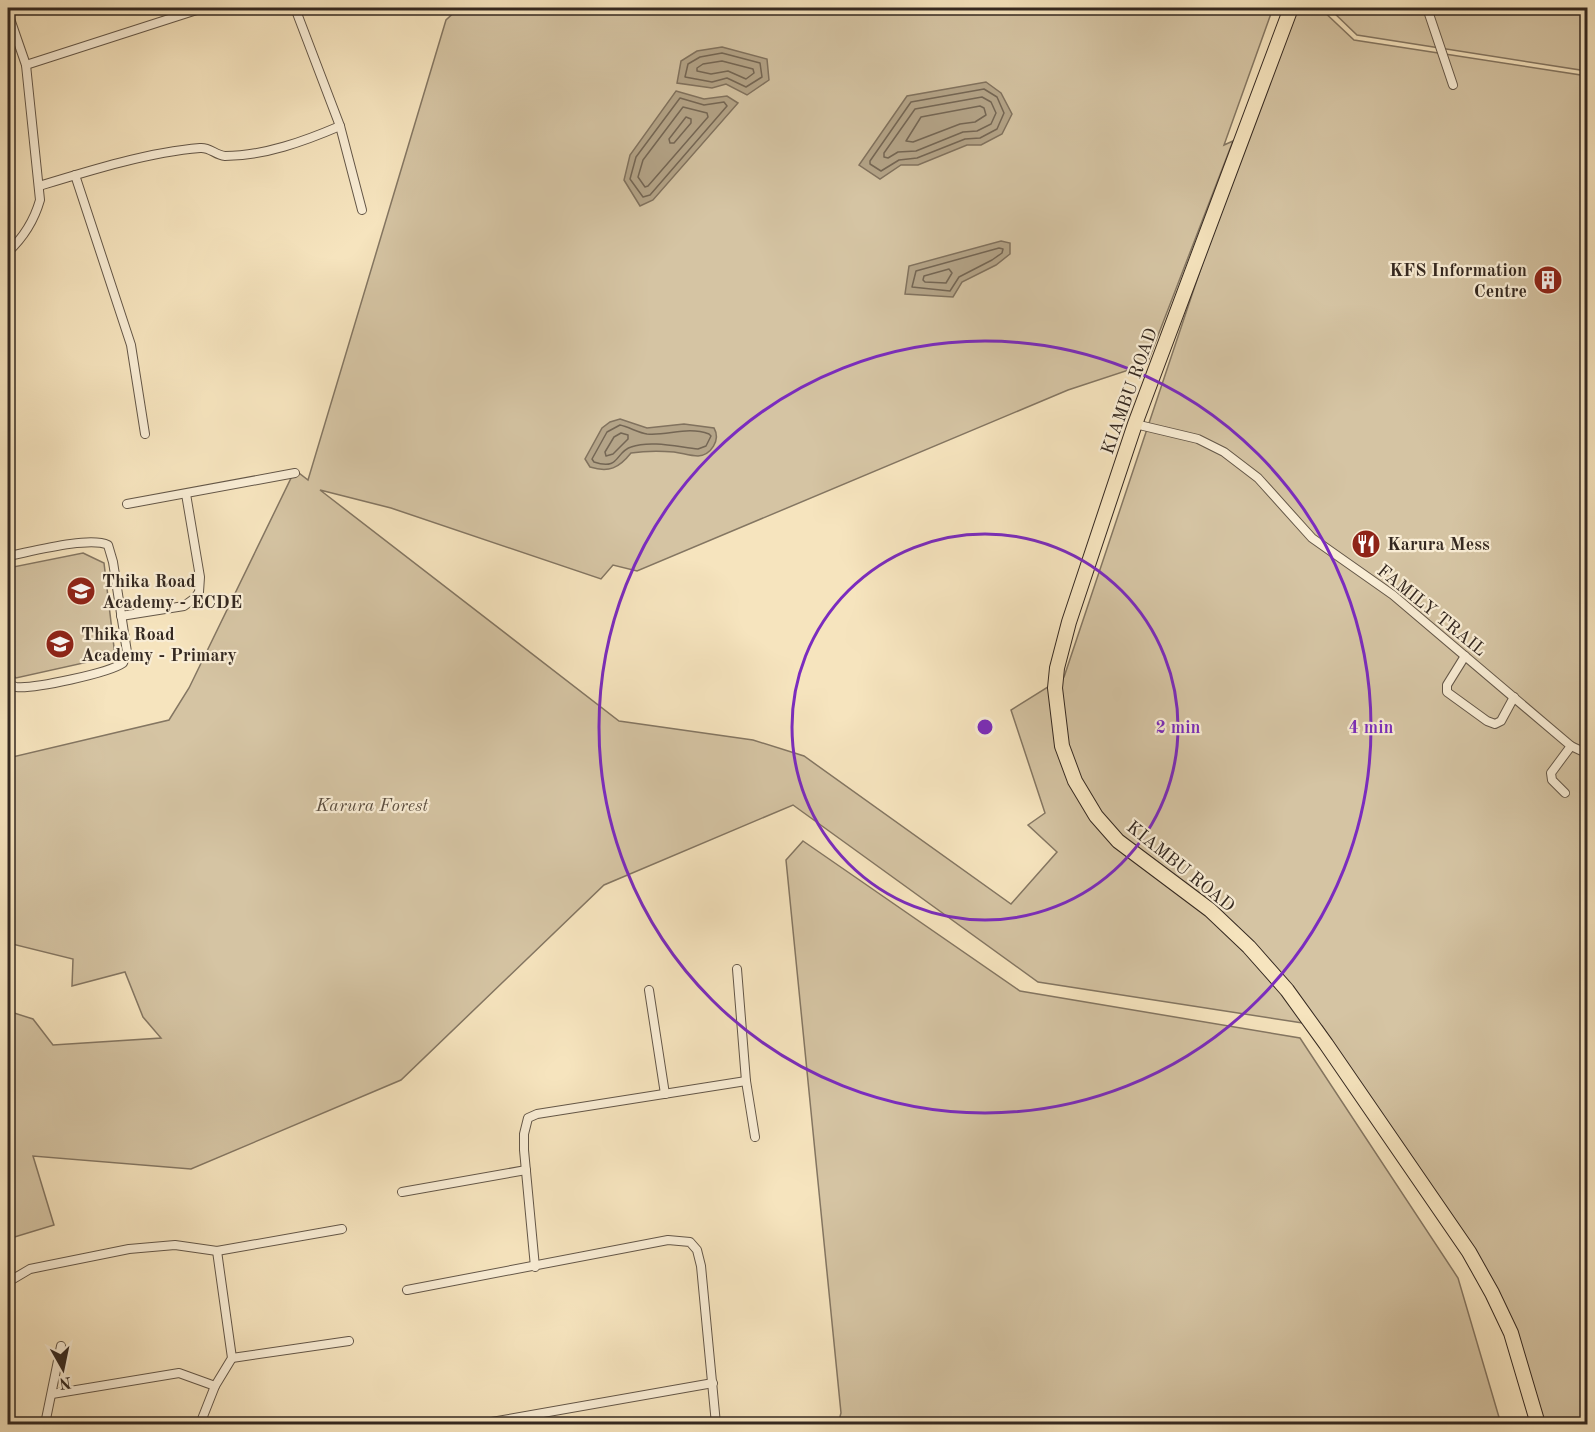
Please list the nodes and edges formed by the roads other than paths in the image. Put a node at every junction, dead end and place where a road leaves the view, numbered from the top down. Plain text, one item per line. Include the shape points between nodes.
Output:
1 (203, 8) edge
2 (295, 8) edge
3 (1291, 8) edge
4 (1427, 8) edge
5 (8, 13) edge
6 (26, 65) junction
7 (1452, 85) dead end
8 (340, 126) junction
9 (75, 175) junction
10 (39, 186) junction
11 (362, 210) dead end
12 (8, 252) edge
13 (1135, 424) junction
14 (145, 434) dead end
15 (295, 474) dead end
16 (186, 494) junction
17 (127, 504) dead end
18 (8, 556) edge
19 (122, 616) junction
20 (1465, 656) junction
21 (8, 683) edge
22 (1514, 697) junction
23 (1570, 746) junction
24 (1587, 754) edge
25 (1565, 793) dead end
26 (737, 969) dead end
27 (649, 990) dead end
28 (746, 1081) junction
29 (665, 1094) junction
30 (755, 1137) dead end
31 (526, 1170) junction
32 (402, 1192) dead end
33 (342, 1229) dead end
34 (217, 1251) junction
35 (536, 1267) junction
36 (8, 1282) edge
37 (407, 1290) dead end
38 (349, 1341) dead end
39 (61, 1346) dead end
40 (232, 1358) junction
41 (713, 1383) junction
42 (215, 1386) junction
43 (52, 1394) junction
44 (45, 1425) edge
45 (200, 1425) edge
46 (480, 1425) edge
47 (716, 1425) edge
48 (1538, 1425) edge

1 - 6 street
2 - 8 street
3 - 13 highway, KIAMBU ROAD
4 - 7 street
5 - 6 street
6 - 10 street
8 - 9 street via 292,145 235,155 219,155 202,148 173,152
8 - 11 street
9 - 10 street
9 - 14 street via 131,345
10 - 12 street via 35,217
13 - 20 street, FAMILY TRAIL via 1198,439 1224,452 1258,478 1312,538 1393,595
13 - 48 highway, KIAMBU ROAD via 1057,668 1062,746 1076,781 1096,816 1118,841 1210,910 1287,990 1469,1252 1511,1334
15 - 16 street
16 - 17 street
16 - 19 street via 199,592 184,606
18 - 19 street via 78,543 105,543 112,554
19 - 21 street via 127,652 117,667 41,684 18,687
20 - 22 street, FAMILY TRAIL
20 - 22 street via 1447,685 1447,692 1495,724 1502,721
22 - 23 street, FAMILY TRAIL
23 - 24 street, FAMILY TRAIL
23 - 25 street via 1551,773 1552,780
26 - 28 street
27 - 29 street
28 - 29 street
28 - 30 street
29 - 31 street via 528,1118 524,1134
31 - 32 street
31 - 35 street
33 - 34 street
34 - 36 street via 175,1245 129,1249 30,1269
34 - 40 street
35 - 37 street
35 - 41 street via 668,1240 690,1242 698,1250 701,1266
38 - 40 street
39 - 43 street
40 - 42 street
41 - 46 street
41 - 47 street
42 - 43 street via 179,1373
42 - 45 street
43 - 44 street

